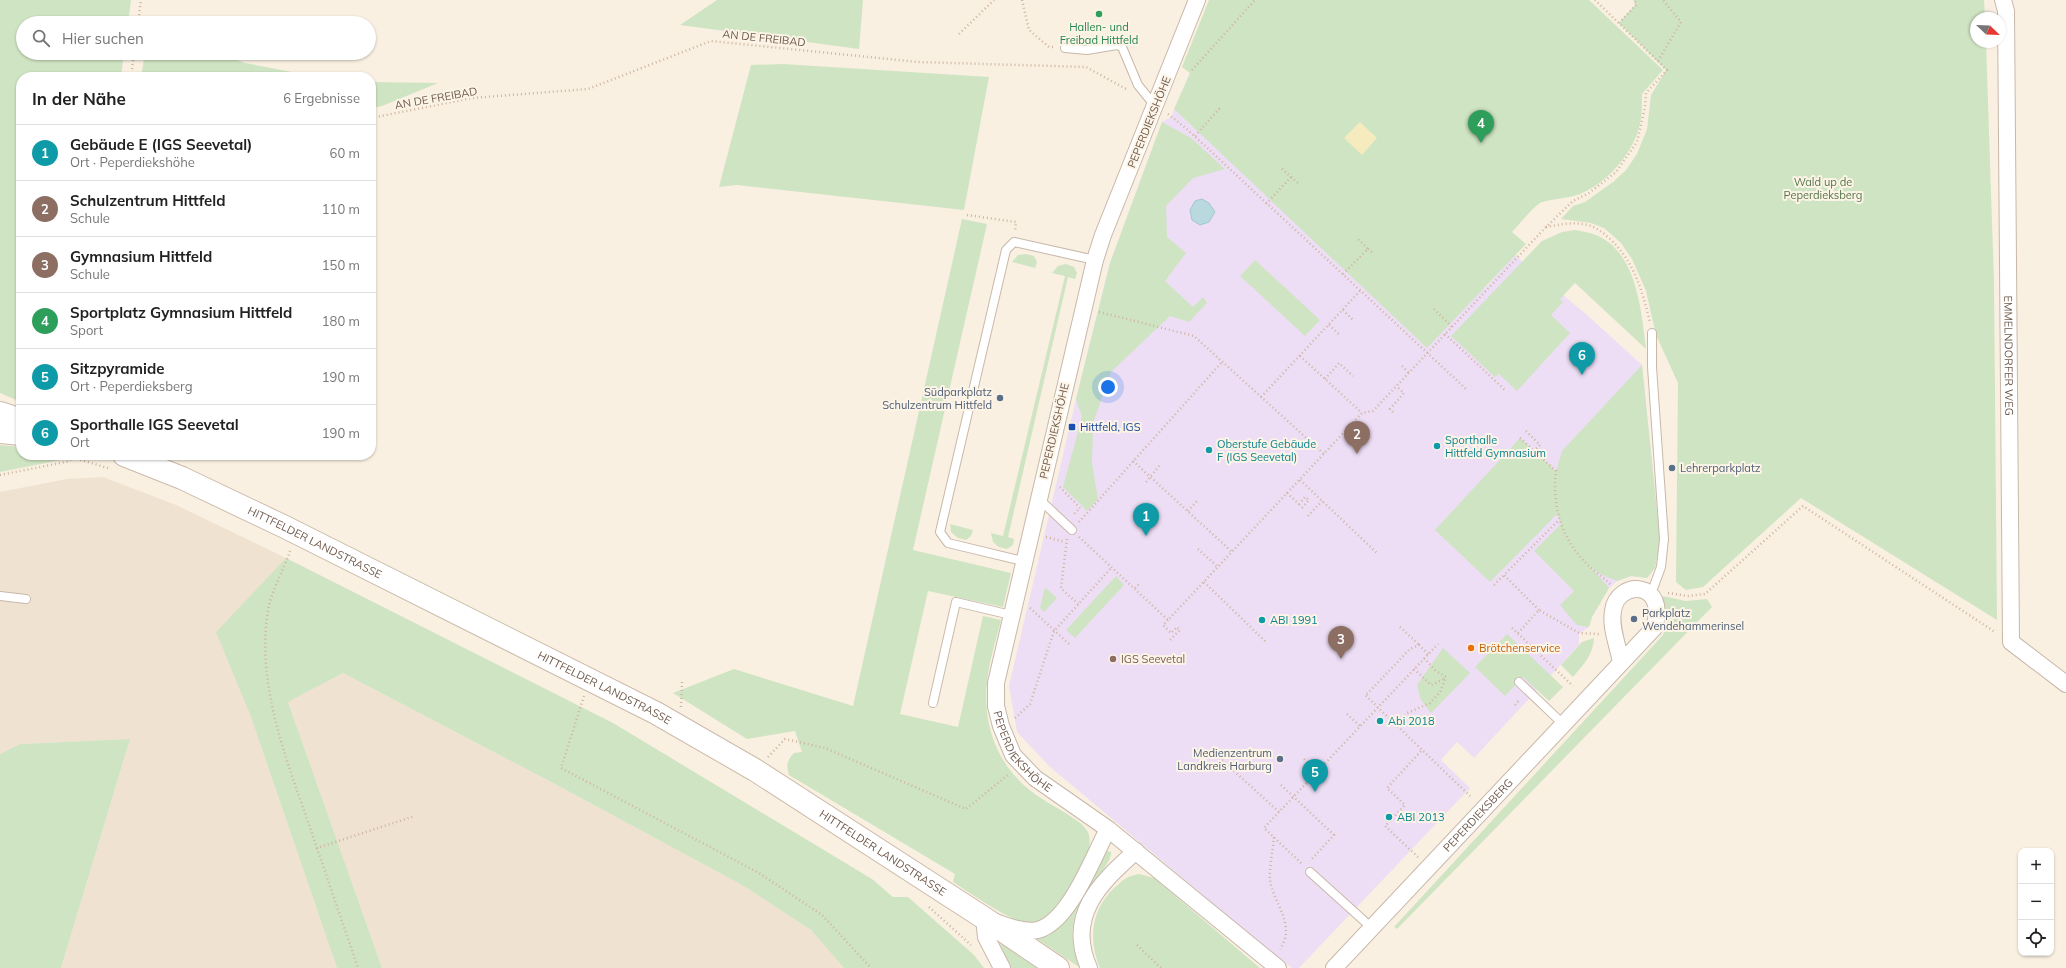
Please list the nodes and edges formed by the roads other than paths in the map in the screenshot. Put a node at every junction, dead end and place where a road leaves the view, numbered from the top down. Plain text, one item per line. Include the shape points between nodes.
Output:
1 (1197, 0) edge
2 (2003, 0) edge
3 (1065, 48) dead end
4 (1155, 106) junction
5 (1095, 260) junction
6 (1652, 333) road end
7 (0, 413) edge
8 (16, 418) edge
9 (0, 432) edge
10 (16, 434) edge
11 (120, 463) edge
12 (1038, 498) junction
13 (1072, 530) road end
14 (1023, 561) junction
15 (1651, 594) junction
16 (0, 596) edge
17 (26, 599) dead end
18 (1011, 615) junction
19 (1621, 662) junction
20 (1519, 682) dead end
21 (2066, 684) edge
22 (933, 703) dead end
23 (1563, 724) junction
24 (1108, 829) junction
25 (1136, 851) junction
26 (1310, 872) dead end
27 (984, 918) junction
28 (1372, 928) junction
29 (1002, 968) edge
30 (1058, 968) edge
31 (1089, 968) edge
32 (1278, 968) edge
33 (1334, 968) edge

1 - 4 street, PEPERDIEKSHÖHE
2 - 21 street, EMMELNDORFER WEG via 2006,11 2011,642
3 - 4 lane via 1087,50 1117,45 1122,47 1138,85
4 - 5 street, PEPERDIEKSHÖHE
5 - 12 street, PEPERDIEKSHÖHE
5 - 14 lane via 1014,242 1006,250 940,532 948,543
6 - 15 lane via 1664,539 1661,567
7 - 8 main road
9 - 10 main road
11 - 27 main road, HITTFELDER LANDSTRASSE via 167,472 220,496 656,713 755,770
12 - 13 lane
12 - 14 street, PEPERDIEKSHÖHE
14 - 18 street, PEPERDIEKSHÖHE
15 - 19 street, PEPERDIEKSBERG via 1657,604 1654,628
15 - 19 street via 1635,590 1626,591 1613,610 1613,626
16 - 17 lane
18 - 22 lane via 956,602
18 - 24 street, PEPERDIEKSHÖHE via 996,682 996,706 1000,726 1013,755 1035,778
19 - 23 street, PEPERDIEKSBERG
20 - 23 lane
23 - 28 street, PEPERDIEKSBERG
24 - 25 street, PEPERDIEKSHÖHE
24 - 27 street via 1067,908 1053,922 1037,930 1016,929
25 - 31 street via 1100,885 1083,916 1082,942
25 - 32 street, PEPERDIEKSHÖHE
26 - 28 lane
27 - 29 street via 986,937
27 - 30 main road, HITTFELDER LANDSTRASSE
28 - 33 street, PEPERDIEKSBERG

